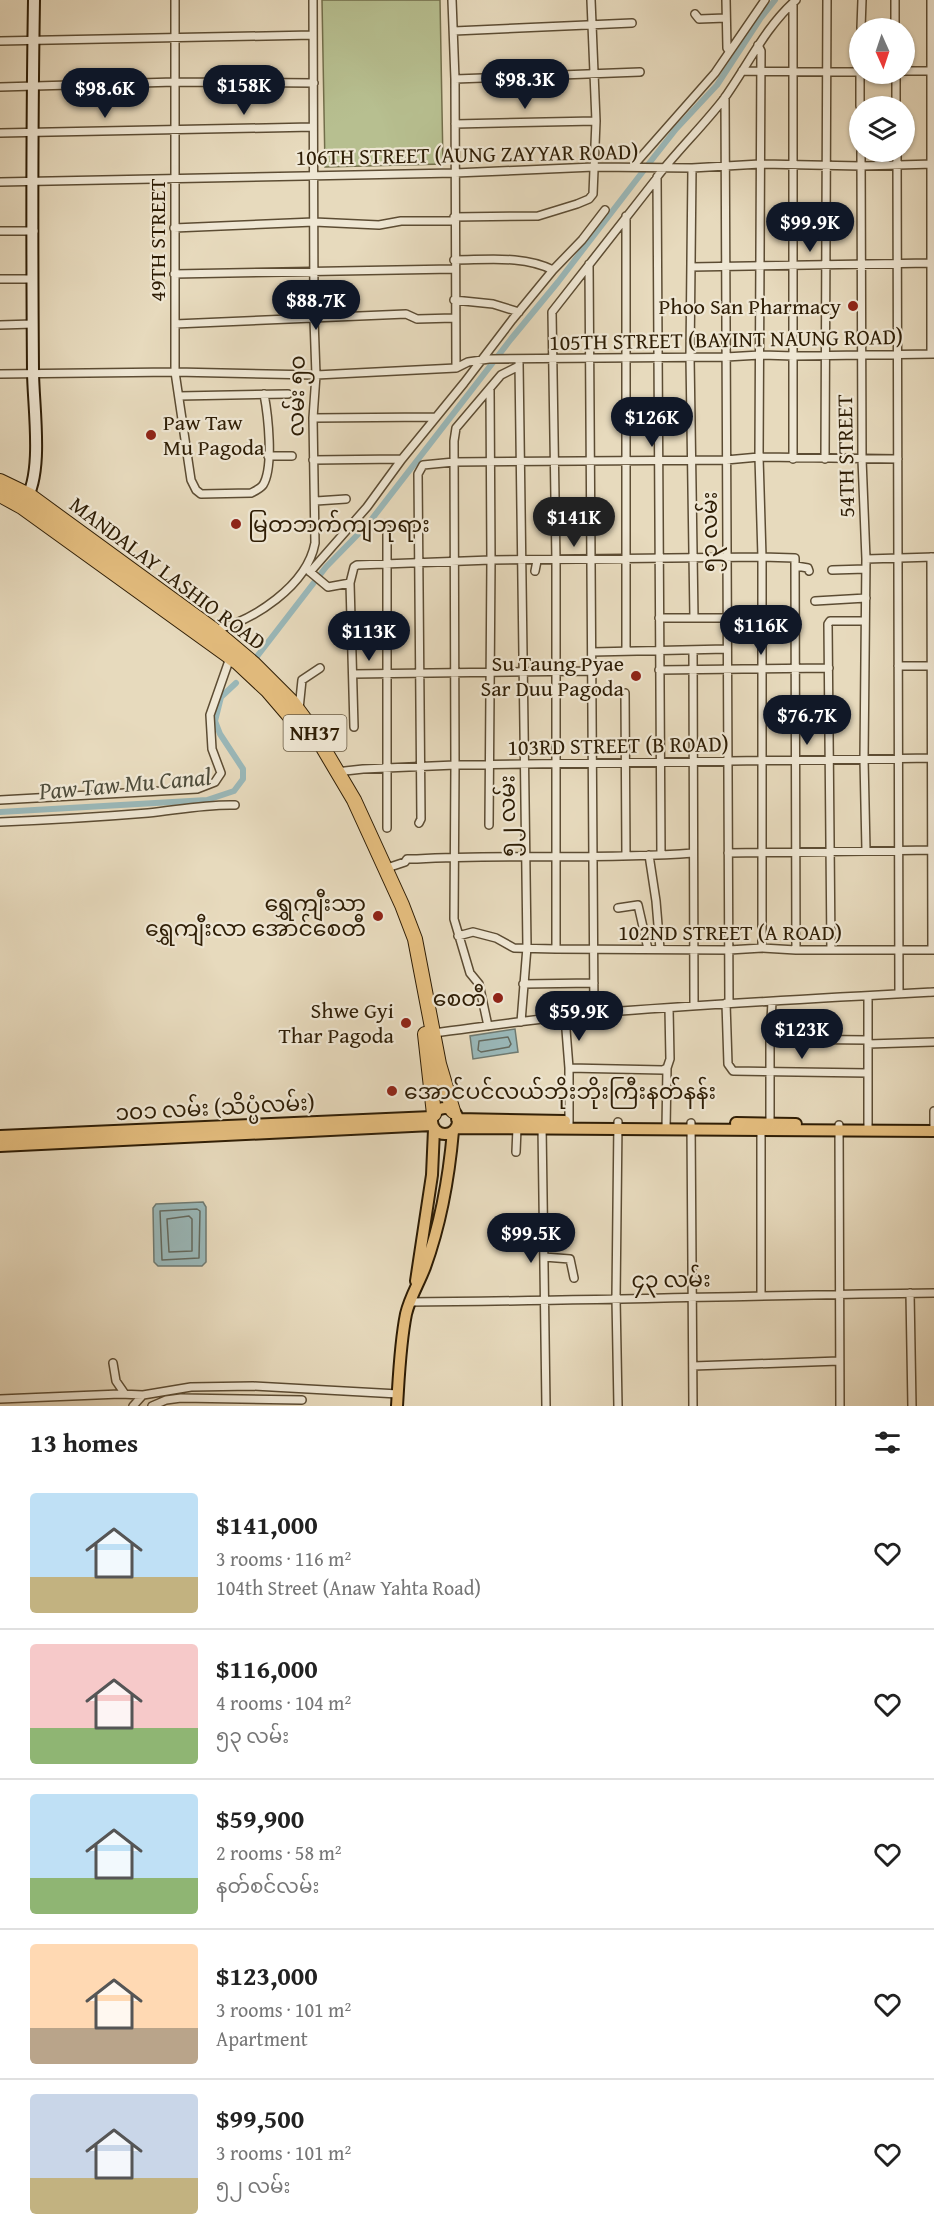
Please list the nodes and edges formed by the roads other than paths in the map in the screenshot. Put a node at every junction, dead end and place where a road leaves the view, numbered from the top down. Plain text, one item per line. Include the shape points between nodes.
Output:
1 (34, 0) edge
2 (175, 0) edge
3 (314, 0) edge
4 (452, 0) edge
5 (591, 0) edge
6 (726, 0) edge
7 (765, 0) edge
8 (827, 0) edge
9 (862, 0) edge
10 (895, 0) edge
11 (931, 0) edge
12 (794, 1) edge
13 (694, 14) dead end
14 (726, 18) junction
15 (861, 18) edge
16 (896, 18) edge
17 (632, 23) dead end
18 (592, 24) junction
19 (454, 31) junction
20 (313, 35) junction
21 (175, 39) junction
22 (0, 40) edge
23 (34, 40) junction
24 (758, 45) junction
25 (729, 51) junction
26 (742, 71) junction
27 (760, 71) junction
28 (915, 71) edge
29 (932, 71) edge
30 (640, 72) dead end
31 (792, 72) junction
32 (826, 72) junction
33 (849, 73) edge
34 (594, 75) junction
35 (454, 79) junction
36 (175, 82) junction
37 (314, 83) junction
38 (0, 87) edge
39 (34, 87) junction
40 (725, 98) junction
41 (596, 122) junction
42 (455, 124) junction
43 (313, 127) junction
44 (176, 130) junction
45 (33, 132) junction
46 (0, 133) edge
47 (861, 162) edge
48 (898, 162) edge
49 (760, 164) junction
50 (932, 164) edge
51 (827, 165) junction
52 (898, 165) junction
53 (793, 166) junction
54 (861, 166) junction
55 (594, 167) junction
56 (636, 167) junction
57 (725, 167) junction
58 (661, 168) junction
59 (692, 168) junction
60 (454, 173) junction
61 (313, 176) junction
62 (657, 177) junction
63 (175, 179) junction
64 (33, 181) junction
65 (0, 182) edge
66 (605, 210) dead end
67 (626, 216) junction
68 (454, 219) junction
69 (314, 222) junction
70 (174, 228) junction
71 (0, 231) edge
72 (34, 231) junction
73 (454, 260) junction
74 (932, 262) edge
75 (589, 264) junction
76 (897, 264) junction
77 (760, 265) junction
78 (793, 265) junction
79 (827, 265) junction
80 (862, 265) junction
81 (725, 266) junction
82 (691, 267) junction
83 (454, 269) junction
84 (553, 270) junction
85 (314, 272) junction
86 (174, 274) junction
87 (0, 279) edge
88 (33, 279) junction
89 (454, 300) junction
90 (519, 312) junction
91 (454, 318) junction
92 (314, 319) junction
93 (33, 324) junction
94 (175, 324) junction
95 (0, 326) edge
96 (932, 354) edge
97 (760, 355) junction
98 (896, 355) junction
99 (794, 356) junction
100 (825, 356) junction
101 (862, 356) junction
102 (690, 357) junction
103 (726, 357) junction
104 (589, 358) junction
105 (625, 358) junction
106 (657, 358) junction
107 (554, 359) junction
108 (484, 360) junction
109 (519, 363) junction
110 (456, 368) junction
111 (175, 372) junction
112 (33, 373) junction
113 (0, 374) edge
114 (316, 375) junction
115 (490, 390) junction
116 (264, 394) junction
117 (288, 394) dead end
118 (179, 396) junction
119 (435, 417) junction
120 (314, 418) junction
121 (268, 456) junction
122 (292, 456) dead end
123 (759, 457) junction
124 (402, 459) junction
125 (793, 459) junction
126 (825, 459) junction
127 (862, 459) junction
128 (898, 459) junction
129 (313, 460) junction
130 (625, 460) junction
131 (658, 460) junction
132 (692, 460) junction
133 (726, 460) junction
134 (555, 461) junction
135 (590, 461) junction
136 (454, 462) junction
137 (489, 462) junction
138 (520, 462) junction
139 (0, 481) edge
140 (0, 495) edge
141 (346, 499) dead end
142 (25, 501) junction
143 (316, 501) junction
144 (387, 529) dead end
145 (762, 557) junction
146 (933, 557) edge
147 (727, 558) junction
148 (898, 558) junction
149 (627, 559) junction
150 (659, 559) junction
151 (692, 559) junction
152 (866, 559) junction
153 (491, 560) junction
154 (591, 560) junction
155 (454, 561) junction
156 (522, 561) junction
157 (537, 561) junction
158 (556, 561) junction
159 (387, 563) junction
160 (420, 563) junction
161 (796, 566) junction
162 (866, 569) junction
163 (307, 570) junction
164 (832, 570) dead end
165 (535, 571) dead end
166 (809, 571) dead end
167 (350, 583) junction
168 (866, 598) junction
169 (815, 601) dead end
170 (659, 618) junction
171 (694, 618) junction
172 (727, 618) junction
173 (866, 621) junction
174 (214, 630) junction
175 (660, 649) junction
176 (728, 649) junction
177 (626, 650) junction
178 (693, 650) junction
179 (592, 652) junction
180 (232, 653) junction
181 (898, 666) junction
182 (933, 666) edge
183 (320, 668) dead end
184 (795, 668) junction
185 (829, 668) junction
186 (727, 669) junction
187 (761, 669) junction
188 (659, 670) junction
189 (693, 670) junction
190 (523, 671) junction
191 (556, 671) junction
192 (591, 671) junction
193 (489, 672) junction
194 (454, 673) junction
195 (353, 674) junction
196 (386, 674) junction
197 (419, 674) junction
198 (625, 693) dead end
199 (298, 711) junction
200 (354, 728) dead end
201 (933, 758) edge
202 (864, 759) junction
203 (899, 759) junction
204 (795, 760) junction
205 (829, 760) junction
206 (728, 761) junction
207 (761, 761) junction
208 (660, 762) junction
209 (693, 762) junction
210 (592, 763) junction
211 (626, 763) junction
212 (524, 764) junction
213 (555, 764) junction
214 (455, 765) junction
215 (489, 765) junction
216 (419, 766) junction
217 (388, 767) junction
218 (335, 773) junction
219 (0, 800) edge
220 (235, 805) dead end
221 (0, 822) edge
222 (419, 823) dead end
223 (489, 825) dead end
224 (387, 828) dead end
225 (866, 850) junction
226 (933, 850) edge
227 (899, 851) junction
228 (693, 852) junction
229 (762, 852) junction
230 (797, 852) junction
231 (831, 852) junction
232 (728, 853) junction
233 (648, 855) junction
234 (661, 855) junction
235 (526, 856) junction
236 (626, 856) junction
237 (455, 857) junction
238 (555, 857) junction
239 (593, 857) junction
240 (387, 868) junction
241 (618, 908) dead end
242 (458, 936) junction
243 (526, 947) junction
244 (762, 948) junction
245 (556, 949) junction
246 (593, 949) junction
247 (660, 949) junction
248 (648, 950) junction
249 (694, 950) junction
250 (729, 950) junction
251 (796, 950) junction
252 (831, 950) junction
253 (933, 950) edge
254 (899, 951) junction
255 (594, 983) junction
256 (523, 984) junction
257 (934, 992) edge
258 (899, 994) junction
259 (868, 996) junction
260 (772, 1002) junction
261 (727, 1003) junction
262 (694, 1005) junction
263 (669, 1008) junction
264 (594, 1013) junction
265 (565, 1017) junction
266 (521, 1022) junction
267 (488, 1026) junction
268 (434, 1033) junction
269 (770, 1039) junction
270 (868, 1042) junction
271 (934, 1042) edge
272 (569, 1068) junction
273 (667, 1068) junction
274 (770, 1072) junction
275 (868, 1073) junction
276 (934, 1112) edge
277 (433, 1121) junction
278 (455, 1122) junction
279 (542, 1124) junction
280 (569, 1125) junction
281 (618, 1125) junction
282 (666, 1125) junction
283 (691, 1126) junction
284 (934, 1126) edge
285 (517, 1128) junction
286 (767, 1128) junction
287 (839, 1128) junction
288 (868, 1128) junction
289 (934, 1131) edge
290 (0, 1136) edge
291 (0, 1146) edge
292 (516, 1152) dead end
293 (544, 1257) junction
294 (574, 1278) dead end
295 (415, 1286) junction
296 (910, 1293) junction
297 (934, 1293) edge
298 (761, 1296) junction
299 (839, 1296) junction
300 (691, 1297) junction
301 (616, 1298) junction
302 (409, 1302) junction
303 (544, 1302) junction
304 (839, 1361) junction
305 (113, 1363) dead end
306 (693, 1366) junction
307 (229, 1392) junction
308 (125, 1394) junction
309 (398, 1394) junction
310 (0, 1399) edge
311 (303, 1400) dead end
312 (139, 1402) edge
313 (153, 1406) edge
314 (397, 1406) edge
315 (546, 1406) edge
316 (618, 1406) edge
317 (693, 1406) edge
318 (840, 1406) edge
319 (912, 1406) edge

1 - 23 main road
2 - 21 street, 49TH STREET
3 - 20 street, လမ်း ၅၀
4 - 19 street
5 - 18 street
6 - 14 street
7 - 25 street
8 - 32 street
9 - 15 street
10 - 16 street
11 - 29 street
12 - 24 street
12 - 31 street
13 - 14 street via 699,18
14 - 25 street
17 - 18 street
18 - 19 street
18 - 34 street
19 - 35 street
20 - 21 street
20 - 37 street, လမ်း ၅၀
21 - 23 street
21 - 36 street, 49TH STREET
22 - 23 street
23 - 39 main road
24 - 26 street
24 - 27 street
25 - 56 street
26 - 27 street
26 - 40 street
27 - 31 street
27 - 49 street
28 - 29 street
29 - 50 street
30 - 34 street
31 - 32 street
31 - 53 street
32 - 33 street
32 - 51 street
34 - 35 street
34 - 41 street
35 - 42 street
36 - 37 street
36 - 39 street
36 - 44 street, 49TH STREET
37 - 43 street, လမ်း ၅၀
38 - 39 street
39 - 45 main road
40 - 57 street, ၅၃ လမ်း
40 - 58 street
41 - 42 street
41 - 55 street
42 - 60 street
43 - 44 street
43 - 61 street, လမ်း ၅၀
44 - 45 street
44 - 63 street, 49TH STREET
45 - 46 street
45 - 64 main road
47 - 54 street, 54TH STREET
48 - 52 street
49 - 53 street, 106TH STREET (AUNG ZAYYAR ROAD)
49 - 57 street, 106TH STREET (AUNG ZAYYAR ROAD)
49 - 77 street
50 - 52 street, 106TH STREET (AUNG ZAYYAR ROAD)
50 - 74 street
51 - 53 street, 106TH STREET (AUNG ZAYYAR ROAD)
51 - 54 street, 106TH STREET (AUNG ZAYYAR ROAD)
51 - 79 street
52 - 54 street, 106TH STREET (AUNG ZAYYAR ROAD)
52 - 76 street
53 - 78 street
54 - 80 street, 54TH STREET
55 - 56 street, 106TH STREET (AUNG ZAYYAR ROAD)
55 - 60 street, 106TH STREET (AUNG ZAYYAR ROAD)
55 - 68 street via 593,194 568,207 538,216
56 - 58 street, 106TH STREET (AUNG ZAYYAR ROAD)
57 - 59 street, 106TH STREET (AUNG ZAYYAR ROAD)
57 - 81 street, ၅၃ လမ်း
58 - 59 street, 106TH STREET (AUNG ZAYYAR ROAD)
58 - 62 street
59 - 82 street
60 - 61 street, 106TH STREET (AUNG ZAYYAR ROAD)
60 - 68 street
61 - 63 street, 106TH STREET (AUNG ZAYYAR ROAD)
61 - 69 street, လမ်း ၅၀
62 - 67 street
62 - 106 street
63 - 64 street, 106TH STREET (AUNG ZAYYAR ROAD)
63 - 70 street, 49TH STREET
64 - 65 street, 106TH STREET (AUNG ZAYYAR ROAD)
64 - 72 main road
66 - 84 street
67 - 75 street
67 - 105 street
68 - 69 street via 379,225
68 - 73 street
69 - 70 street
69 - 85 street, လမ်း ၅၀
70 - 86 street, 49TH STREET
71 - 72 street
72 - 88 main road
73 - 83 street
73 - 84 street via 520,260
74 - 76 street
74 - 96 street
75 - 104 street
75 - 107 street via 552,312
76 - 80 street
76 - 98 street
77 - 78 street
77 - 81 street
77 - 97 street
78 - 79 street
78 - 99 street
79 - 80 street
79 - 100 street
80 - 101 street, 54TH STREET
81 - 82 street
81 - 103 street, ၅၃ လမ်း
82 - 102 street
83 - 85 street
83 - 89 street
84 - 90 street
85 - 86 street
85 - 92 street, လမ်း ၅၀
86 - 94 street, 49TH STREET
87 - 88 street
88 - 93 main road
89 - 90 street via 493,304
89 - 91 street
90 - 108 street
91 - 92 street via 417,319 406,314
91 - 110 street
92 - 94 street
92 - 114 street, လမ်း ၅၀
93 - 95 street
93 - 112 main road
94 - 111 street, 49TH STREET
96 - 98 street, 105TH STREET (BAYINT NAUNG ROAD)
97 - 99 street, 105TH STREET (BAYINT NAUNG ROAD)
97 - 103 street, 105TH STREET (BAYINT NAUNG ROAD)
97 - 123 street
98 - 101 street, 105TH STREET (BAYINT NAUNG ROAD)
98 - 128 street
99 - 100 street, 105TH STREET (BAYINT NAUNG ROAD)
99 - 125 street
100 - 101 street, 105TH STREET (BAYINT NAUNG ROAD)
100 - 126 street
101 - 127 street, 54TH STREET
102 - 103 street, 105TH STREET (BAYINT NAUNG ROAD)
102 - 106 street, 105TH STREET (BAYINT NAUNG ROAD)
102 - 132 street
103 - 133 street, ၅၃ လမ်း
104 - 105 street, 105TH STREET (BAYINT NAUNG ROAD)
104 - 107 street, 105TH STREET (BAYINT NAUNG ROAD)
104 - 135 street
105 - 106 street, 105TH STREET (BAYINT NAUNG ROAD)
105 - 130 street
106 - 131 street
107 - 109 street, 105TH STREET (BAYINT NAUNG ROAD)
107 - 134 street
108 - 109 street, 105TH STREET (BAYINT NAUNG ROAD)
108 - 110 street
108 - 119 street
109 - 115 street
109 - 138 street, ၅၂ လမ်း
110 - 114 street
111 - 112 street
111 - 114 street
111 - 118 street, 49TH STREET
112 - 113 street
112 - 142 main road via 34,481
114 - 120 street, လမ်း ၅၀
115 - 136 street via 456,428
115 - 137 street
116 - 117 street
116 - 118 street
116 - 121 street
118 - 121 street, 49TH STREET via 192,480 201,494 251,493 264,483
119 - 120 street
119 - 124 street
120 - 129 street, လမ်း ၅၀
121 - 122 street
123 - 125 street
123 - 133 street
123 - 145 street
124 - 129 street
124 - 163 street via 367,507
125 - 126 street
126 - 127 street
127 - 128 street
127 - 152 street, 54TH STREET
128 - 148 street
129 - 143 street, လမ်း ၅၀
130 - 131 street
130 - 135 street
130 - 149 street
131 - 132 street
131 - 150 street
132 - 133 street
132 - 151 street
133 - 147 street, ၅၃ လမ်း
134 - 135 street
134 - 138 street
134 - 158 street
135 - 154 street
136 - 137 street
136 - 155 street
136 - 160 street via 423,465 418,474
137 - 138 street
137 - 153 street
138 - 156 street, ၅၂ လမ်း
139 - 142 highway, MANDALAY LASHIO ROAD / NH37
140 - 142 highway, NH37
141 - 143 street
142 - 174 highway, MANDALAY LASHIO ROAD / NH37
142 - 180 highway, NH37
143 - 163 street, လမ်း ၅၀ via 315,543
144 - 159 street
145 - 147 street
145 - 161 street via 792,557
145 - 187 street
146 - 148 street
146 - 182 street
147 - 151 street
147 - 172 street, ၅၃ လမ်း
148 - 152 street
148 - 181 street
149 - 150 street
149 - 154 street
149 - 177 street
150 - 151 street
150 - 170 street
151 - 171 street
152 - 162 street, 54TH STREET
153 - 155 street
153 - 156 street
153 - 193 street
154 - 158 street
154 - 179 street
155 - 160 street
155 - 194 street
156 - 157 street
156 - 190 street, ၅၂ လမ်း
157 - 158 street
157 - 165 street
158 - 191 street
159 - 160 street
159 - 167 street via 357,565
159 - 196 street
160 - 197 street
161 - 166 street
161 - 184 street
162 - 164 street
162 - 168 street, 54TH STREET
163 - 167 street via 326,586
163 - 174 street, လမ်း ၅၀ via 271,604 233,626
167 - 195 street
168 - 169 street
168 - 173 street, 54TH STREET
170 - 171 street
170 - 175 street
171 - 172 street
172 - 176 street, ၅၃ လမ်း
173 - 185 street via 829,622
173 - 202 street, 54TH STREET
174 - 180 highway, MANDALAY LASHIO ROAD / NH37
175 - 177 street
175 - 178 street
175 - 188 street
176 - 178 street
176 - 186 street, ၅၃ လမ်း
177 - 179 street
178 - 189 street
179 - 192 street
180 - 199 highway, MANDALAY LASHIO ROAD / NH37 via 253,663
180 - 218 highway, NH37 via 293,719
180 - 219 street via 210,715 212,749 220,773 215,782 197,789
181 - 182 street
181 - 203 street
182 - 201 street
183 - 199 street via 302,680
184 - 185 street
184 - 187 street
184 - 204 street
185 - 205 street
186 - 187 street
186 - 189 street
186 - 206 street, ၅၃ လမ်း
187 - 207 street
188 - 189 street
188 - 208 street
189 - 209 street
190 - 191 street
190 - 193 street
190 - 212 street, ၅၂ လမ်း
191 - 192 street
191 - 213 street
192 - 210 street
193 - 194 street
193 - 215 street
194 - 197 street
194 - 214 street
195 - 196 street
195 - 200 street
196 - 197 street
196 - 217 street
197 - 216 street
198 - 211 street
199 - 218 highway, MANDALAY LASHIO ROAD / NH37
201 - 203 street, 103RD STREET (B ROAD)
201 - 226 street
202 - 203 street, 103RD STREET (B ROAD)
202 - 205 street, 103RD STREET (B ROAD)
202 - 225 street, 54TH STREET
203 - 227 street
204 - 205 street, 103RD STREET (B ROAD)
204 - 207 street, 103RD STREET (B ROAD)
204 - 230 street
205 - 231 street
206 - 207 street, 103RD STREET (B ROAD)
206 - 209 street, 103RD STREET (B ROAD)
206 - 232 street, ၅၃ လမ်း
207 - 229 street
208 - 209 street, 103RD STREET (B ROAD)
208 - 211 street, 103RD STREET (B ROAD)
208 - 234 street
209 - 228 street
210 - 211 street, 103RD STREET (B ROAD)
210 - 213 street, 103RD STREET (B ROAD)
210 - 239 street
211 - 236 street
212 - 213 street, 103RD STREET (B ROAD)
212 - 215 street, 103RD STREET (B ROAD)
212 - 235 street, ၅၂ လမ်း
213 - 238 street
214 - 215 street, 103RD STREET (B ROAD)
214 - 216 street, 103RD STREET (B ROAD)
214 - 237 street
215 - 223 street
216 - 217 street, 103RD STREET (B ROAD)
216 - 222 street
217 - 218 street, 103RD STREET (B ROAD)
217 - 224 street
218 - 240 highway, MANDALAY LASHIO ROAD / NH37
218 - 277 highway, NH37 via 407,939 424,1022
220 - 221 street
225 - 227 street
225 - 231 street
226 - 227 street
226 - 253 street
227 - 254 street
228 - 234 street
228 - 249 street
229 - 230 street
229 - 232 street
229 - 244 street
230 - 231 street
230 - 251 street
231 - 252 street
232 - 250 street, ၅၃ လမ်း
233 - 234 street
233 - 236 street
233 - 247 street
235 - 237 street
235 - 238 street
235 - 243 street, ၅၂ လမ်း
236 - 239 street
237 - 240 street via 407,859
237 - 242 street via 454,919
238 - 239 street
238 - 245 street
239 - 246 street
240 - 268 highway, MANDALAY LASHIO ROAD / NH37 via 415,939
241 - 248 street via 638,905
242 - 243 street, 102ND STREET (A ROAD) via 473,932 514,948
242 - 267 street via 470,974 479,984
243 - 245 street, 102ND STREET (A ROAD)
243 - 256 street, ၅၂ လမ်း
244 - 250 street, 102ND STREET (A ROAD)
244 - 251 street, 102ND STREET (A ROAD)
245 - 246 street, 102ND STREET (A ROAD)
246 - 248 street, 102ND STREET (A ROAD)
246 - 255 street
247 - 248 street, 102ND STREET (A ROAD)
247 - 249 street, 102ND STREET (A ROAD)
249 - 250 street, 102ND STREET (A ROAD)
249 - 262 street
250 - 261 street, ၅၃ လမ်း
251 - 252 street, 102ND STREET (A ROAD)
252 - 254 street, 102ND STREET (A ROAD)
253 - 254 street, 102ND STREET (A ROAD)
254 - 258 street
255 - 256 street
255 - 264 street
256 - 266 street, ၅၂ လမ်း
257 - 258 street
258 - 259 street
259 - 260 street
259 - 270 street
260 - 261 street
260 - 269 street
261 - 262 street
261 - 274 street, ၅၃ လမ်း via 729,1067 737,1072
262 - 263 street
263 - 264 street
263 - 273 street
264 - 265 street
265 - 266 street
265 - 272 street
266 - 267 street
267 - 268 street
268 - 278 highway, MANDALAY LASHIO ROAD / NH37
269 - 270 street
269 - 274 street
270 - 271 street
270 - 275 street
272 - 273 street
272 - 280 street
273 - 282 street
274 - 275 street
274 - 286 street
275 - 288 street
276 - 284 street
277 - 278 main road via 446,1134
277 - 278 main road via 443,1108
277 - 290 main road, ၁၀၁ လမ်း (သိပ္ပံလမ်း)
277 - 291 main road, ၁၀၁ လမ်း (သိပ္ပံလမ်း)
277 - 295 main road via 432,1175
278 - 279 main road
278 - 285 main road
278 - 295 main road via 443,1202 424,1269
279 - 280 main road
279 - 285 main road
279 - 293 street
280 - 281 main road
281 - 282 main road
281 - 301 street
282 - 283 main road
283 - 286 main road
283 - 300 street
284 - 288 main road
284 - 289 street
285 - 292 street
286 - 287 main road
286 - 298 street
287 - 288 main road
287 - 299 street
288 - 289 main road
293 - 294 street via 570,1259
293 - 303 street
295 - 302 main road
296 - 297 street, ၄၃ လမ်း
296 - 299 street, ၄၃ လမ်း
296 - 319 street
298 - 299 street, ၄၃ လမ်း
298 - 300 street, ၄၃ လမ်း
299 - 304 street
300 - 301 street, ၄၃ လမ်း
300 - 306 street
301 - 303 street, ၄၃ လမ်း
301 - 316 street
302 - 303 street, ၄၃ လမ်း
302 - 309 main road
303 - 315 street
304 - 306 street
304 - 318 street
305 - 308 street via 116,1381
306 - 317 street
307 - 309 street
307 - 311 street
307 - 312 street via 191,1387
307 - 313 street via 166,1400
308 - 310 street
308 - 312 street
309 - 314 main road

